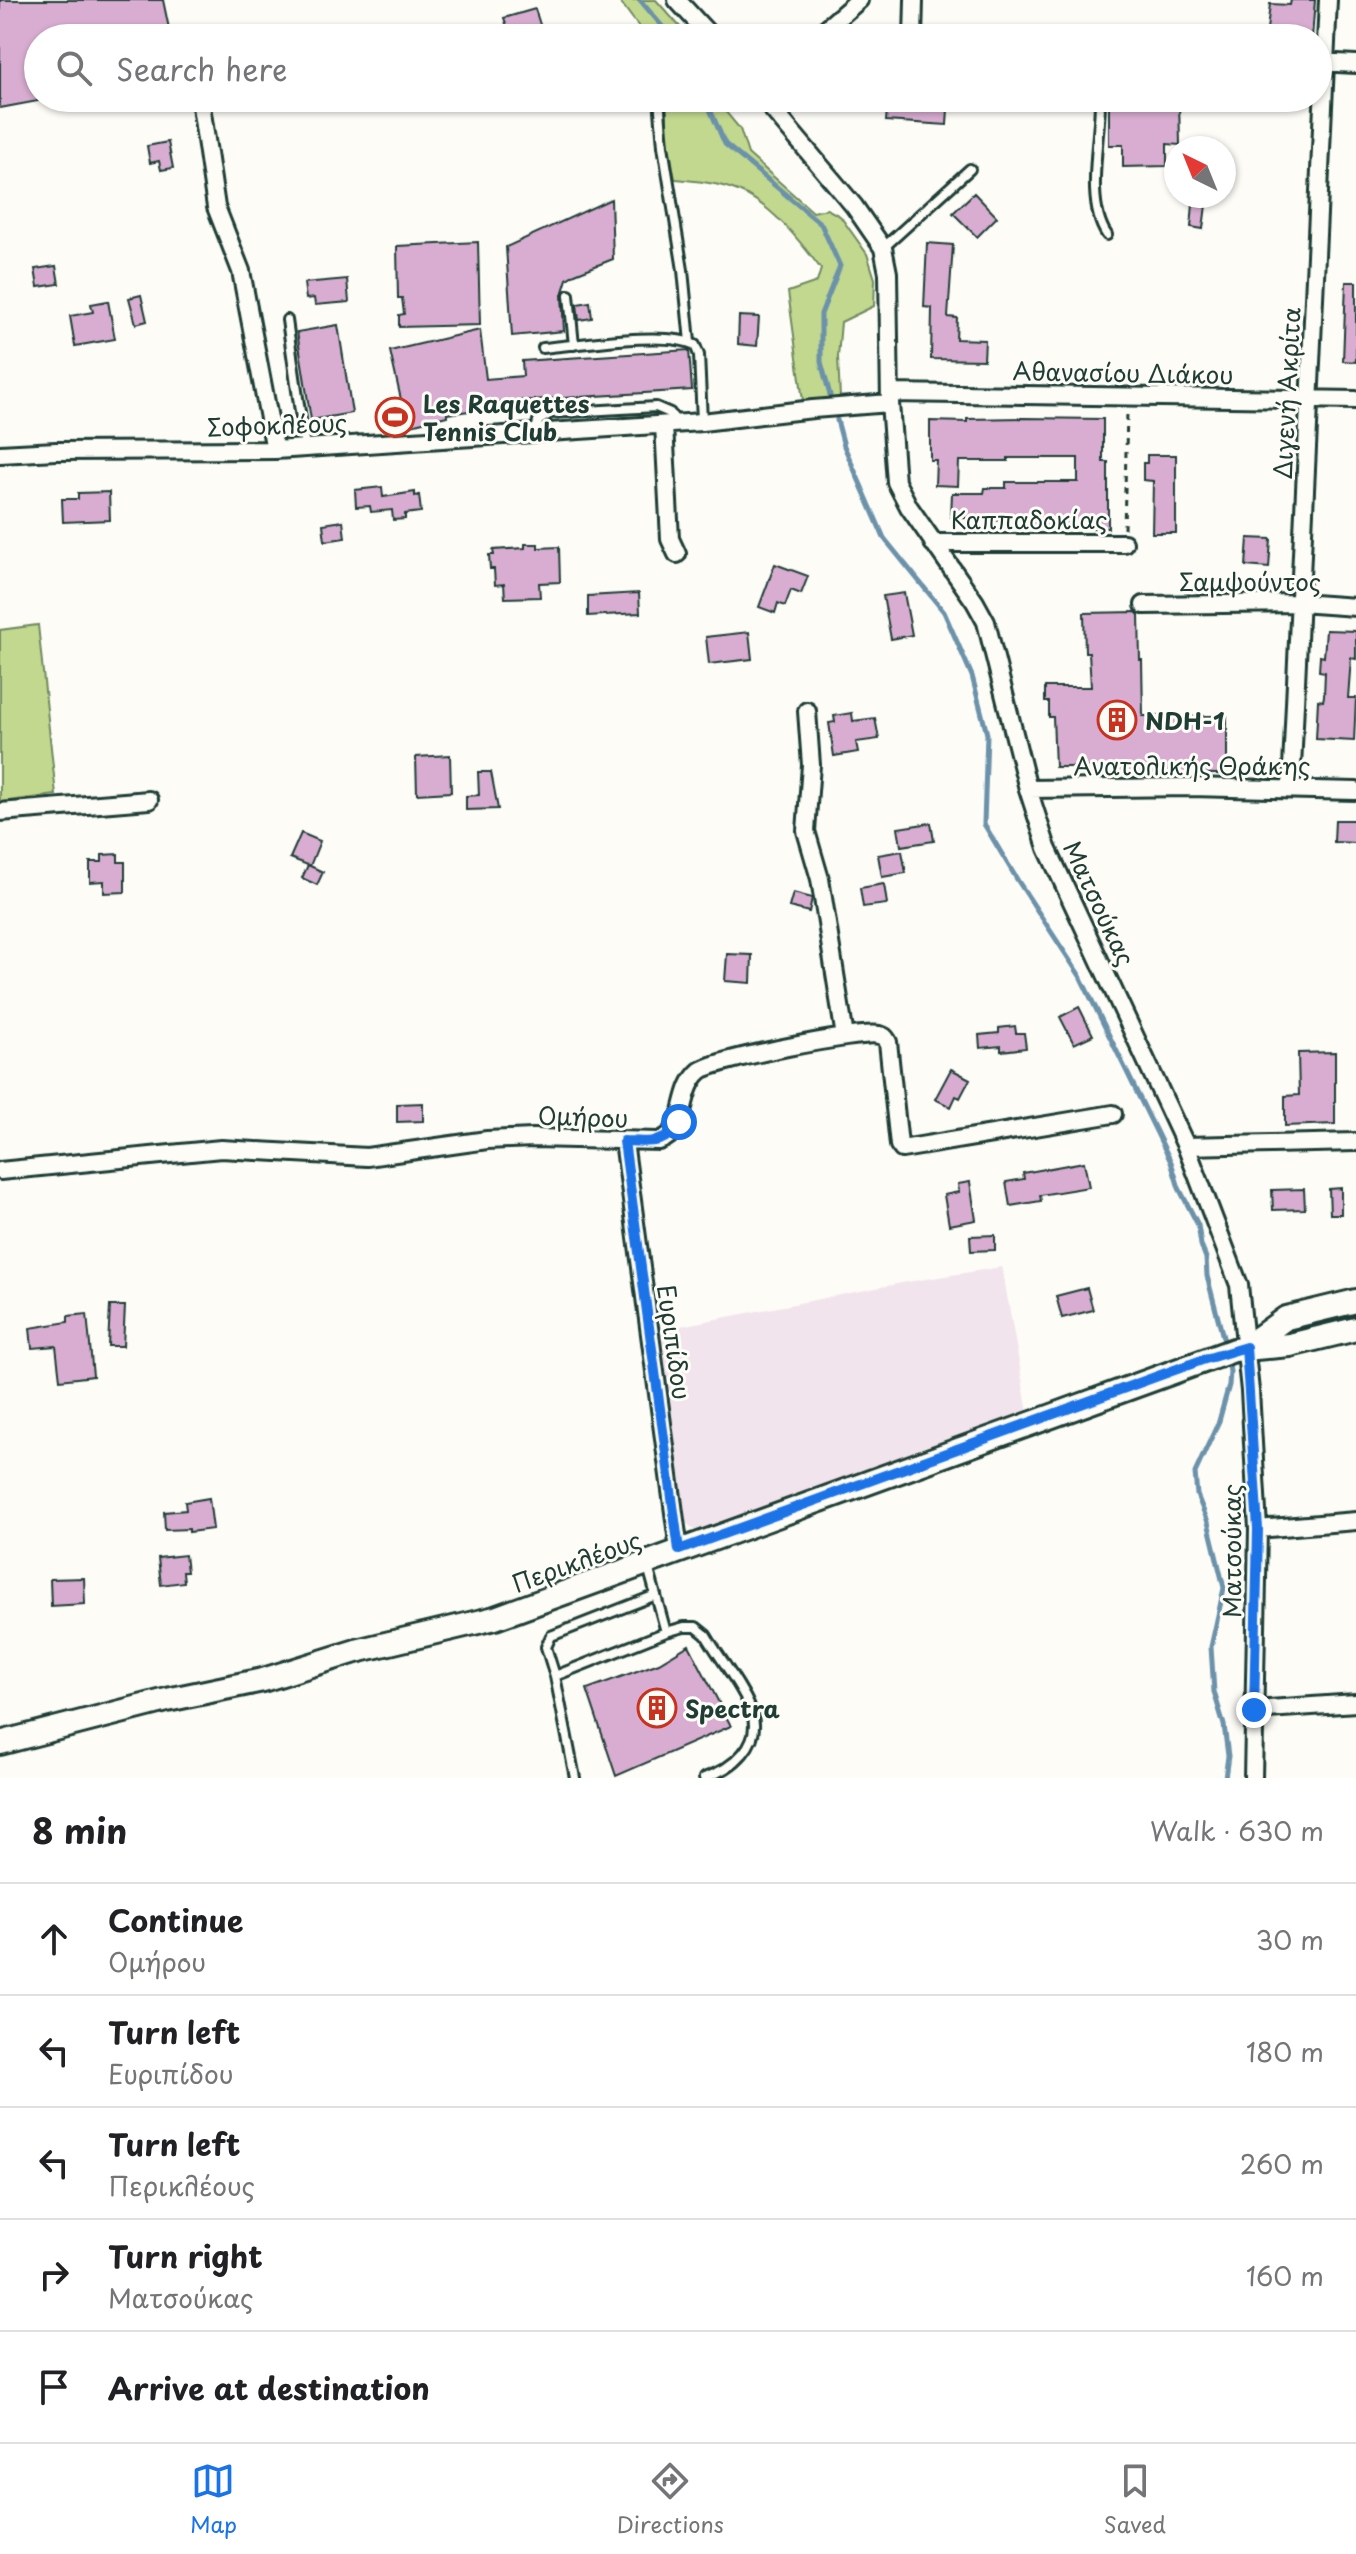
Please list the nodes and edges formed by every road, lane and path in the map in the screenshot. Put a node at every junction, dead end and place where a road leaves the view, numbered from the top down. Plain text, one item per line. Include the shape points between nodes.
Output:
1 (677, 0) edge
2 (859, 0) edge
3 (914, 0) edge
4 (1328, 0) edge
5 (699, 24) edge
6 (834, 24) edge
7 (913, 24) edge
8 (1325, 24) edge
9 (1332, 63) edge
10 (1356, 64) edge
11 (202, 112) edge
12 (660, 112) edge
13 (775, 112) edge
14 (1099, 112) edge
15 (1320, 112) edge
16 (970, 169) dead end
17 (1107, 235) dead end
18 (883, 248) junction
19 (569, 295) dead end
20 (287, 320) dead end
21 (690, 342) junction
22 (574, 345) junction
23 (543, 348) dead end
24 (1127, 396) junction
25 (890, 398) junction
26 (1311, 399) junction
27 (1356, 400) edge
28 (702, 422) junction
29 (671, 424) junction
30 (305, 448) junction
31 (275, 450) junction
32 (0, 454) edge
33 (933, 543) junction
34 (1124, 543) joint
35 (677, 554) dead end
36 (1299, 603) junction
37 (1144, 605) dead end
38 (1356, 607) edge
39 (807, 711) dead end
40 (1028, 789) junction
41 (1291, 789) junction
42 (1356, 791) edge
43 (149, 800) dead end
44 (0, 812) edge
45 (845, 1037) junction
46 (1113, 1114) dead end
47 (624, 1141) junction
48 (1356, 1142) edge
49 (1186, 1146) junction
50 (0, 1165) edge
51 (1356, 1301) edge
52 (1356, 1329) edge
53 (1240, 1348) junction
54 (1356, 1521) edge
55 (1258, 1529) junction
56 (679, 1550) junction
57 (646, 1563) junction
58 (656, 1595) junction
59 (666, 1632) junction
60 (555, 1676) junction
61 (1356, 1703) edge
62 (1254, 1710) junction
63 (0, 1743) edge
64 (575, 1778) edge
65 (704, 1778) edge
66 (1253, 1778) edge

1 - 5 street
2 - 6 street
3 - 7 street
4 - 8 street, Διγενή Ακρίτα
9 - 10 street
11 - 31 street via 216,207 241,271
12 - 21 lane
13 - 18 street, Ματσούκας
14 - 17 lane via 1095,165 1099,223
15 - 26 street, Διγενή Ακρίτα
16 - 18 lane
18 - 25 street, Ματσούκας
19 - 22 lane
20 - 30 lane
21 - 22 lane via 664,338
21 - 28 lane via 699,355
22 - 23 lane
24 - 25 street, Αθανασίου Διάκου
24 - 26 street, Αθανασίου Διάκου
24 - 34 path
25 - 28 street, Σοφοκλέους
25 - 33 street, Ματσούκας via 896,482
26 - 27 street, Αθανασίου Διάκου
26 - 36 street, Διγενή Ακρίτα
28 - 29 street, Σοφοκλέους
29 - 30 street, Σοφοκλέους
29 - 35 street via 670,539
30 - 31 street, Σοφοκλέους
31 - 32 street, Σοφοκλέους
33 - 34 street, Καππαδοκίας
33 - 40 street, Ματσούκας via 990,632
36 - 37 street, Σαμψούντος
36 - 38 street, Σαμψούντος
36 - 41 street, Διγενή Ακρίτα
39 - 45 street via 811,765 806,831 820,879
40 - 41 street, Ανατολικής Θράκης
40 - 49 street, Ματσούκας via 1047,848
41 - 42 street, Ανατολικής Θράκης
43 - 44 street
45 - 46 street, Ομήρου via 874,1034 887,1039 899,1145 904,1150
45 - 47 street, Ομήρου via 706,1066 689,1085 672,1134 659,1141
47 - 50 street, Ομήρου via 487,1140 378,1157 221,1149
47 - 56 street, Ευριπίδου
48 - 49 street
49 - 53 street, Ματσούκας via 1239,1285
51 - 53 street via 1286,1318
52 - 53 street via 1290,1345
53 - 55 street, Ματσούκας
53 - 56 street, Περικλέους
54 - 55 street
55 - 62 street, Ματσούκας
56 - 57 street, Περικλέους
57 - 58 lane
57 - 63 street, Περικλέους via 472,1624
58 - 59 lane
58 - 60 lane via 551,1636 546,1647
59 - 60 lane
59 - 65 lane via 696,1627 706,1635 752,1710 749,1747 735,1763
60 - 64 lane
61 - 62 street
62 - 66 street, Ματσούκας

